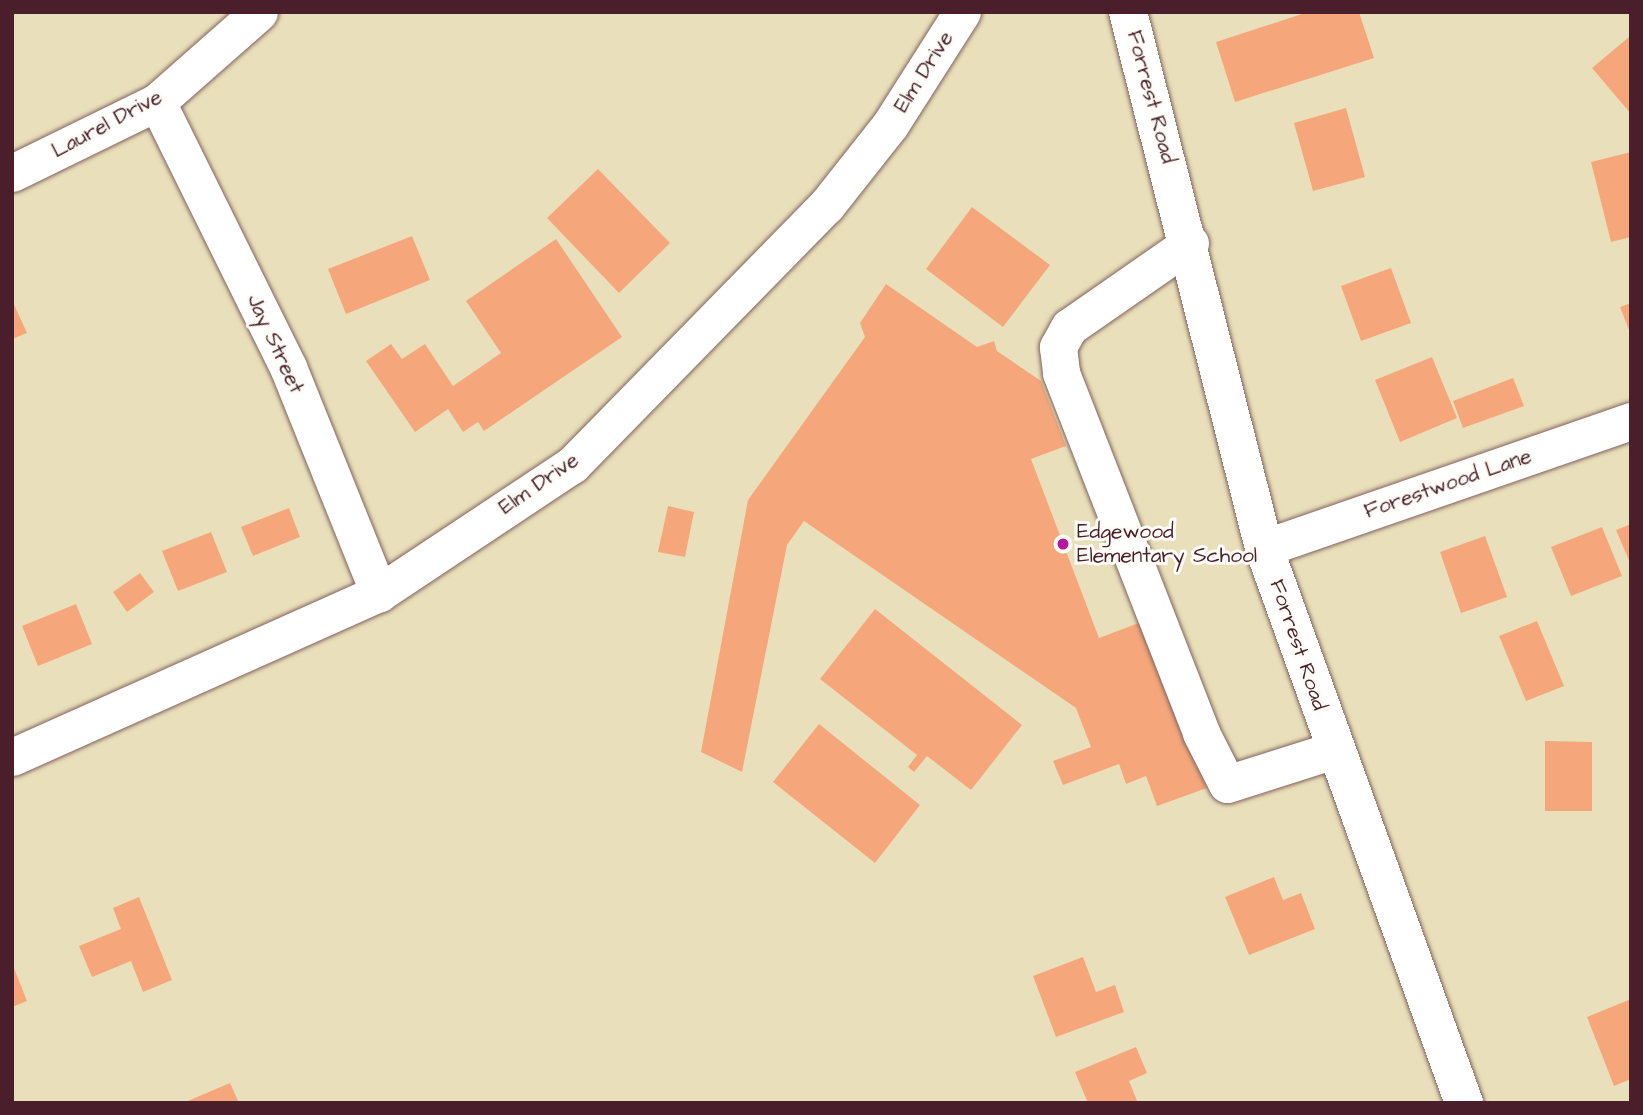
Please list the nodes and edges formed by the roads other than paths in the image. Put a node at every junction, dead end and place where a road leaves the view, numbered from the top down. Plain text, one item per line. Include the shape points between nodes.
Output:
1 (259, 12) edge
2 (962, 12) edge
3 (1128, 12) edge
4 (157, 102) junction
5 (12, 173) edge
6 (1190, 243) junction
7 (1631, 421) edge
8 (1264, 548) junction
9 (379, 593) junction
10 (1334, 750) junction
11 (12, 757) edge
12 (1464, 1103) edge

1 - 4 street, Laurel Drive
2 - 9 street, Elm Drive via 890,125 826,206 572,465
3 - 6 main road, Forrest Road
4 - 5 street, Laurel Drive
4 - 9 street, Jay Street via 288,367
6 - 8 main road, Forrest Road
6 - 10 street via 1069,327 1058,347 1061,373 1201,733 1227,785
7 - 8 street, Forestwood Lane
8 - 10 main road, Forrest Road
9 - 11 street, Elm Drive
10 - 12 main road, Forrest Road

